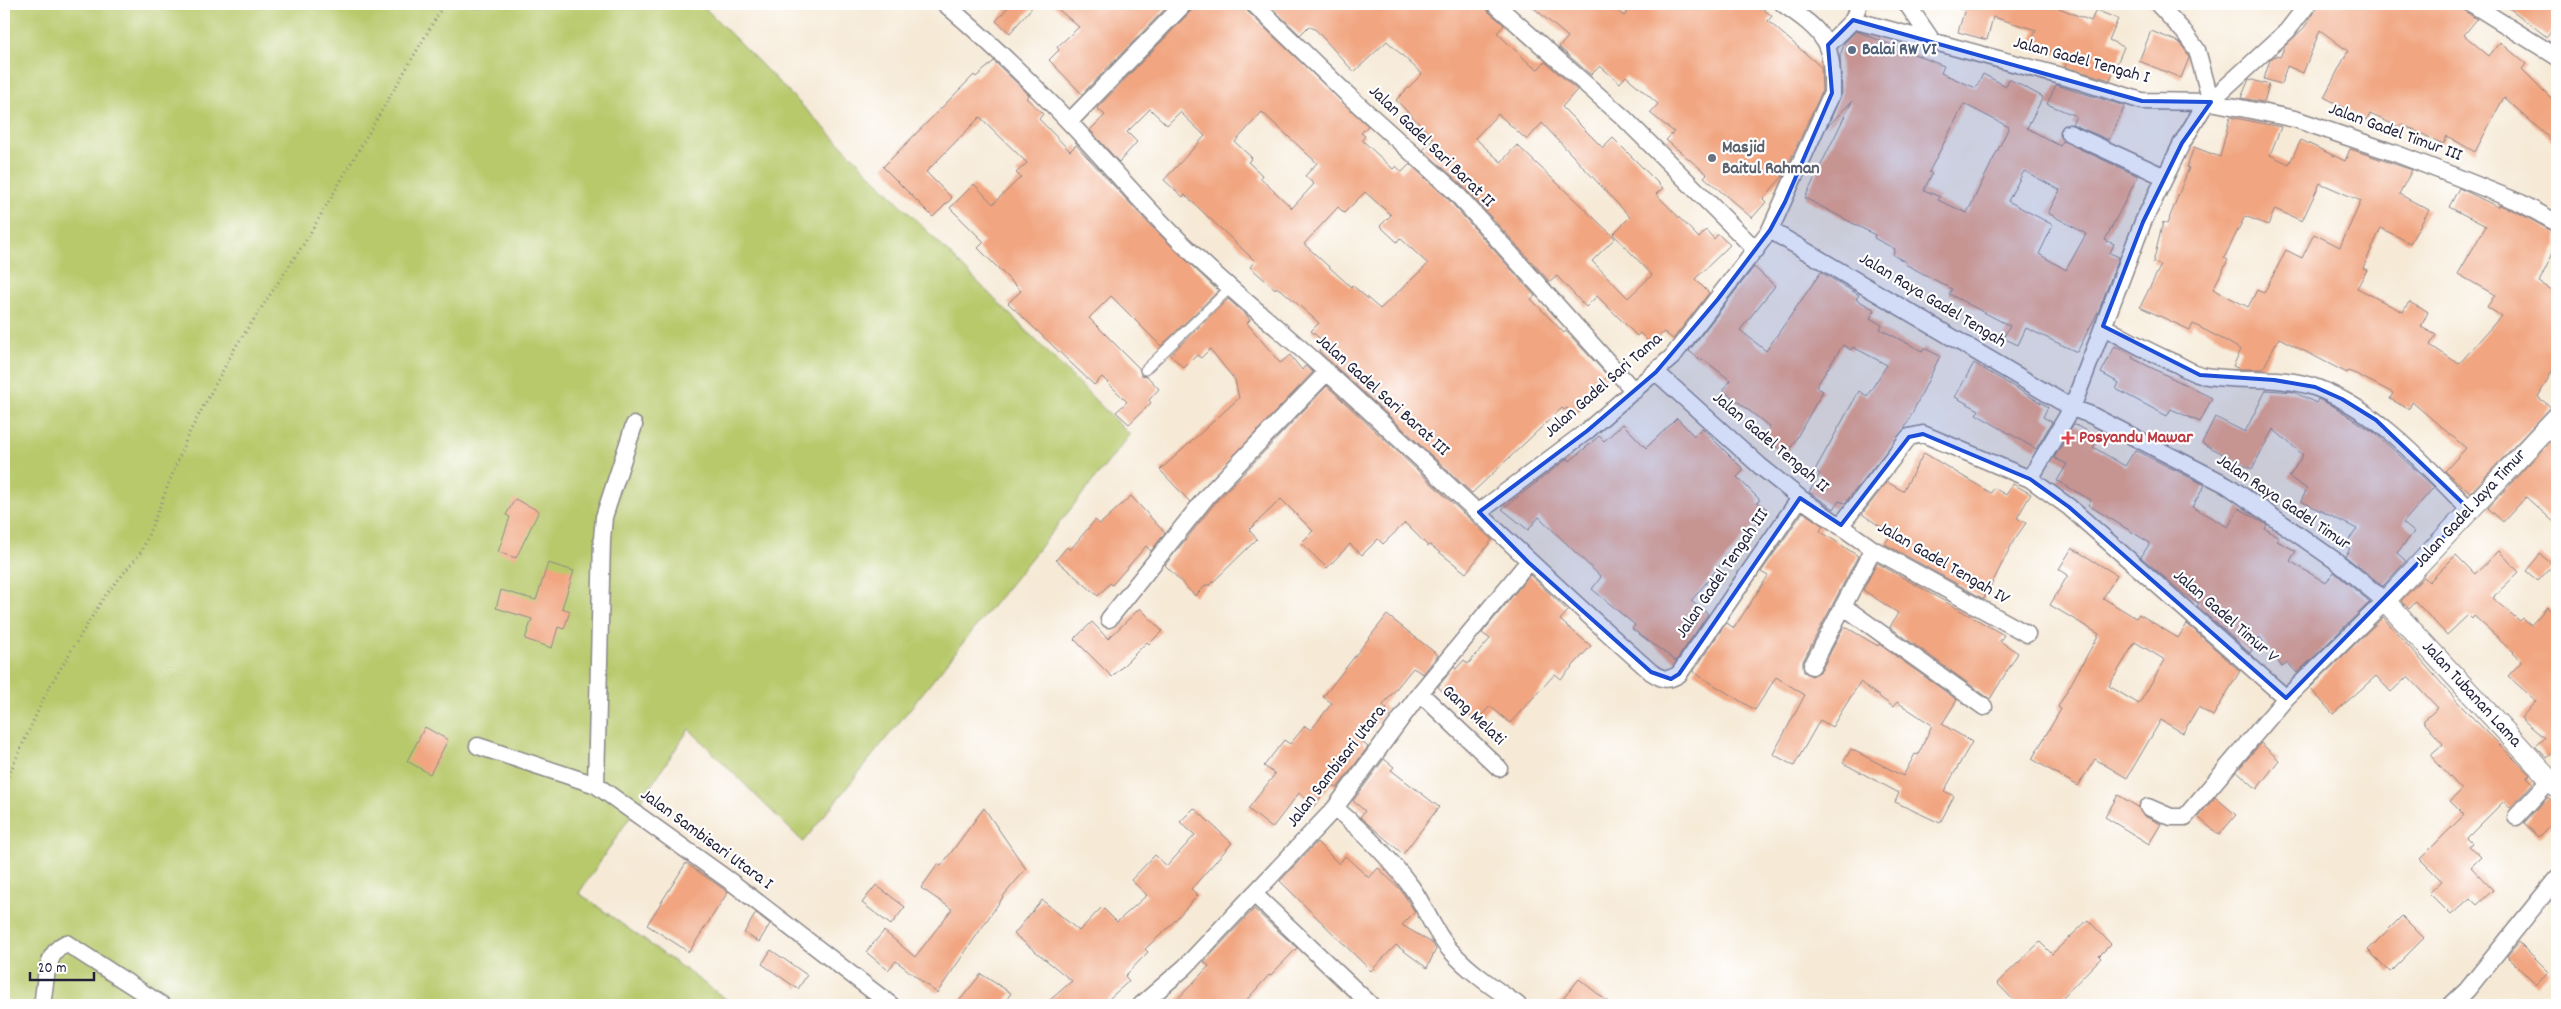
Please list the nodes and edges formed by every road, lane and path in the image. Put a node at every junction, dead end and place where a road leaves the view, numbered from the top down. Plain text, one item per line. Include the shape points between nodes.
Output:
1 (444, 4) edge
2 (945, 4) edge
3 (1184, 4) edge
4 (1254, 4) edge
5 (1495, 4) edge
6 (1783, 4) edge
7 (1859, 4) edge
8 (1907, 4) edge
9 (2158, 4) edge
10 (2308, 4) edge
11 (2472, 4) edge
12 (1853, 20) junction
13 (1933, 42) junction
14 (1828, 45) junction
15 (2557, 56) edge
16 (2211, 102) junction
17 (1069, 122) junction
18 (2069, 133) dead end
19 (2166, 177) junction
20 (2557, 223) edge
21 (1770, 230) junction
22 (1756, 250) junction
23 (1231, 287) junction
24 (2103, 326) junction
25 (1145, 370) dead end
26 (1327, 372) junction
27 (1656, 372) junction
28 (1634, 391) junction
29 (2072, 408) junction
30 (2557, 417) edge
31 (634, 425) dead end
32 (2030, 479) junction
33 (1800, 498) junction
34 (2470, 510) junction
35 (1479, 512) junction
36 (1841, 525) junction
37 (1873, 549) junction
38 (1528, 562) junction
39 (2385, 600) junction
40 (1843, 606) junction
41 (1109, 619) dead end
42 (2027, 634) dead end
43 (1812, 666) dead end
44 (1679, 674) joint
45 (1420, 693) junction
46 (2286, 698) junction
47 (1984, 707) dead end
48 (478, 746) dead end
49 (1499, 768) dead end
50 (2554, 783) edge
51 (4, 785) edge
52 (596, 785) junction
53 (2148, 807) dead end
54 (1335, 808) junction
55 (2516, 816) dead end
56 (2557, 878) edge
57 (1255, 894) junction
58 (42, 1005) edge
59 (162, 1005) edge
60 (890, 1005) edge
61 (1141, 1005) edge
62 (1371, 1005) edge
63 (1518, 1005) edge
64 (2451, 1005) edge

1 - 51 path via 305,242 236,346 188,435 142,550 104,597 48,689
2 - 17 street, Jalan Gadel Sari Barat III via 988,40
3 - 17 street
4 - 28 street, Jalan Gadel Sari Barat II via 1454,191
5 - 22 street via 1624,118
6 - 14 street via 1804,17
7 - 12 street
8 - 13 street
9 - 16 street via 2197,50
10 - 16 street via 2287,31
11 - 15 street
12 - 13 street, Jalan Gadel Tengah I
12 - 14 street
13 - 16 street, Jalan Gadel Tengah I via 2142,101
14 - 21 street, Jalan Gadel Sari Tama via 1832,93
16 - 19 street via 2203,108
16 - 20 street, Jalan Gadel Timur III via 2295,119 2397,154 2521,203
17 - 23 street, Jalan Gadel Sari Barat III via 1122,182 1190,251
18 - 19 street
19 - 24 street via 2143,222
21 - 22 street, Jalan Gadel Sari Tama
21 - 29 street, Jalan Raya Gadel Tengah
22 - 27 street, Jalan Gadel Sari Tama via 1672,357
23 - 25 lane
23 - 26 street, Jalan Gadel Sari Barat III
24 - 29 street
24 - 34 street via 2200,375 2274,380 2315,387 2342,399 2376,420 2412,451
26 - 35 street, Jalan Gadel Sari Barat III
26 - 41 street via 1208,495
27 - 28 street, Jalan Gadel Sari Tama
27 - 33 street, Jalan Gadel Tengah II
28 - 35 street, Jalan Gadel Sari Tama via 1587,431
29 - 32 street
29 - 39 street, Jalan Raya Gadel Timur via 2227,485 2336,561
30 - 34 street, Jalan Gadel Jaya Timur
31 - 52 street via 604,517
32 - 36 street via 1942,440 1916,434 1909,437
32 - 46 street, Jalan Gadel Timur V via 2069,507
33 - 36 street, Jalan Gadel Tengah II
33 - 44 street, Jalan Gadel Tengah III
34 - 39 street, Jalan Gadel Jaya Timur
35 - 38 street, Jalan Gadel Sari Barat III
36 - 37 street, Jalan Gadel Tengah IV
37 - 40 street
37 - 42 street, Jalan Gadel Tengah IV
38 - 44 street, Jalan Gadel Sari Barat III via 1651,672 1671,680
38 - 45 street, Jalan Sambisari Utara
39 - 46 street
39 - 50 street, Jalan Tubanan Lama
40 - 43 street
40 - 47 street
45 - 49 street, Gang Melati
45 - 54 street, Jalan Sambisari Utara
46 - 53 street via 2185,817 2171,817
48 - 52 street, Jalan Sambisari Utara I
50 - 55 street
52 - 60 street, Jalan Sambisari Utara I via 734,884
54 - 57 street, Jalan Sambisari Utara
54 - 63 street via 1381,848 1413,890 1434,930 1449,949 1480,978
56 - 64 street via 2467,990
57 - 61 street, Jalan Sambisari Utara via 1185,967
57 - 62 street
58 - 59 street via 51,955 66,943

